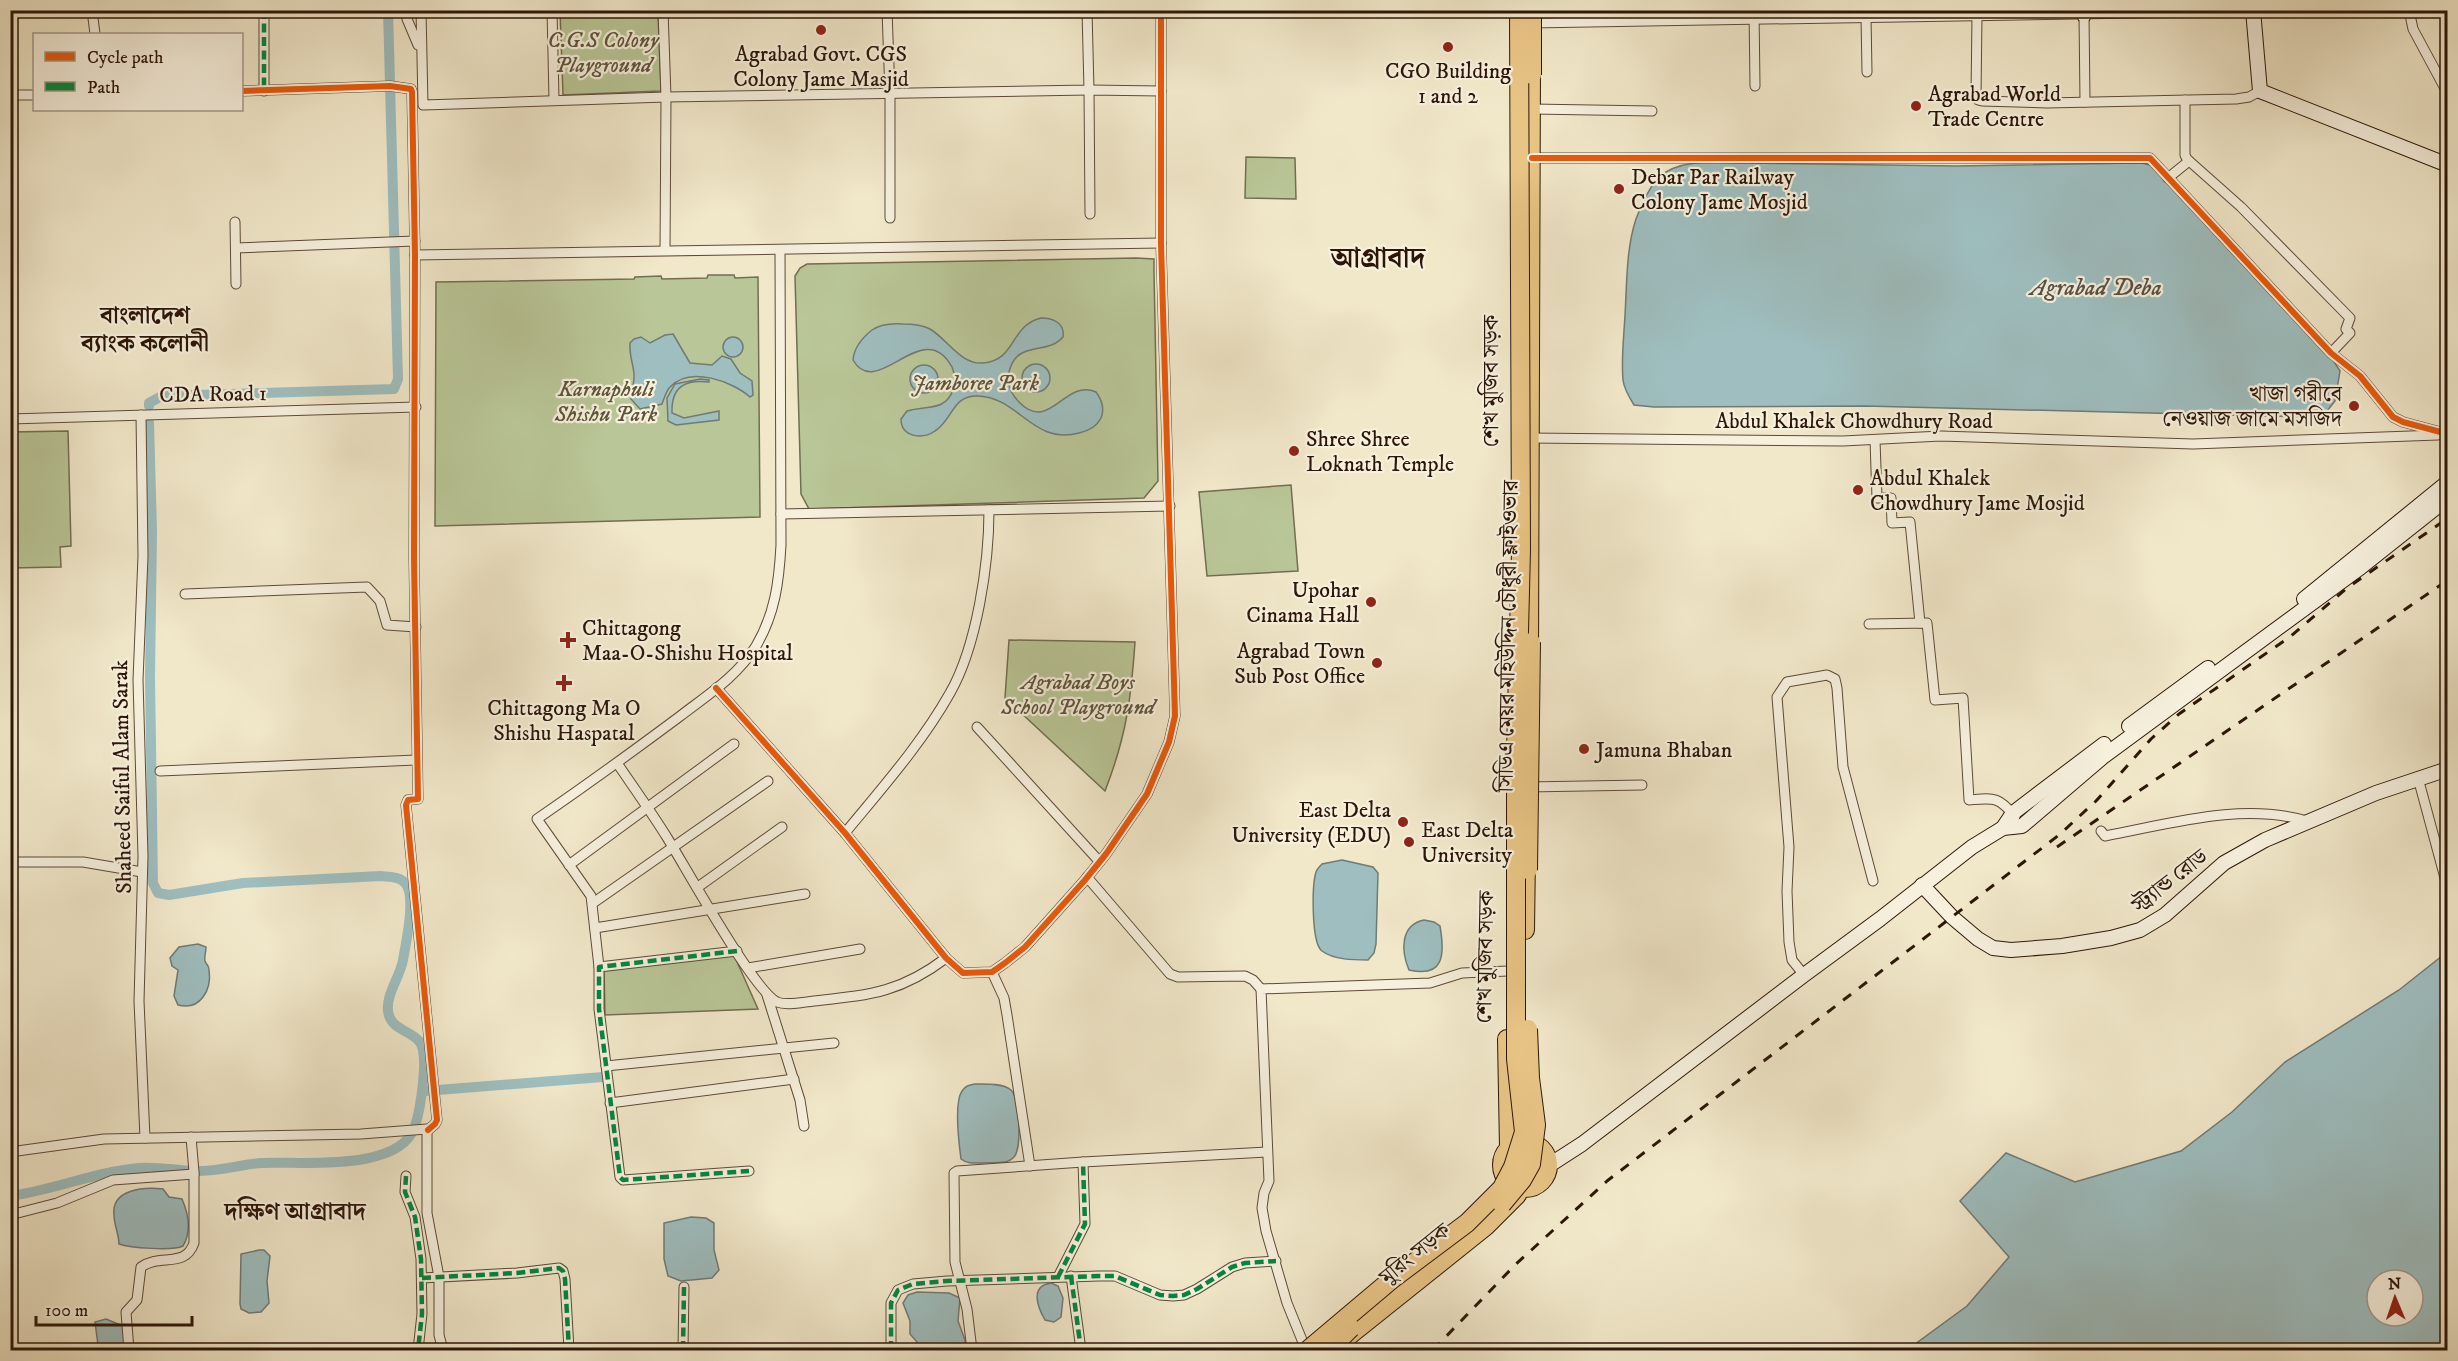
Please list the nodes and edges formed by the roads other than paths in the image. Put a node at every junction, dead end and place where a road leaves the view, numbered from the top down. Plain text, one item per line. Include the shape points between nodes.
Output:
1 (92, 10) edge
2 (264, 10) edge
3 (407, 10) edge
4 (421, 10) edge
5 (552, 10) edge
6 (663, 10) edge
7 (887, 10) edge
8 (1087, 10) edge
9 (1161, 10) edge
10 (1514, 10) edge
11 (2409, 10) edge
12 (2253, 11) edge
13 (2084, 13) edge
14 (1528, 14) edge
15 (1754, 14) edge
16 (1664, 15) edge
17 (1977, 16) junction
18 (1866, 17) junction
19 (95, 33) edge
20 (1867, 72) dead end
21 (1755, 86) dead end
22 (408, 88) junction
23 (1089, 90) junction
24 (243, 91) edge
25 (264, 91) junction
26 (1161, 91) junction
27 (2260, 91) junction
28 (890, 94) junction
29 (2448, 94) edge
30 (10, 95) edge
31 (33, 95) edge
32 (666, 97) junction
33 (554, 100) junction
34 (2185, 100) junction
35 (2085, 102) junction
36 (1532, 109) junction
37 (1652, 111) dead end
38 (1532, 158) junction
39 (2189, 161) junction
40 (2448, 165) edge
41 (2168, 178) junction
42 (1090, 214) dead end
43 (890, 218) dead end
44 (235, 222) dead end
45 (414, 241) junction
46 (1161, 243) junction
47 (236, 248) junction
48 (665, 250) junction
49 (780, 250) junction
50 (415, 255) junction
51 (236, 284) dead end
52 (2331, 353) junction
53 (416, 407) junction
54 (141, 415) junction
55 (10, 419) edge
56 (2447, 434) edge
57 (1522, 438) junction
58 (1875, 440) junction
59 (2448, 482) edge
60 (2448, 498) edge
61 (1170, 506) junction
62 (989, 510) junction
63 (781, 514) junction
64 (185, 594) dead end
65 (1920, 623) junction
66 (1869, 624) dead end
67 (416, 627) junction
68 (716, 688) junction
69 (977, 727) dead end
70 (734, 744) dead end
71 (416, 760) junction
72 (617, 763) junction
73 (2448, 769) edge
74 (160, 771) dead end
75 (2418, 778) junction
76 (768, 781) dead end
77 (1642, 785) dead end
78 (1527, 787) junction
79 (647, 807) junction
80 (2013, 813) junction
81 (2307, 821) junction
82 (2022, 826) junction
83 (782, 827) dead end
84 (2002, 828) junction
85 (2101, 831) dead end
86 (845, 833) junction
87 (674, 848) junction
88 (1099, 861) junction
89 (10, 862) edge
90 (569, 865) junction
91 (142, 872) junction
92 (1087, 877) junction
93 (1873, 881) dead end
94 (1922, 885) junction
95 (698, 887) junction
96 (2448, 889) edge
97 (805, 894) dead end
98 (593, 903) junction
99 (711, 908) junction
100 (595, 928) junction
101 (860, 949) dead end
102 (737, 951) junction
103 (946, 958) junction
104 (599, 967) junction
105 (748, 968) junction
106 (1508, 971) junction
107 (992, 972) junction
108 (1804, 975) junction
109 (1261, 990) junction
110 (767, 995) junction
111 (834, 1043) dead end
112 (784, 1048) junction
113 (606, 1066) junction
114 (794, 1079) junction
115 (610, 1103) junction
116 (804, 1126) dead end
117 (426, 1130) junction
118 (145, 1138) junction
119 (191, 1141) junction
120 (1534, 1144) junction
121 (1509, 1148) junction
122 (10, 1152) edge
123 (1267, 1152) junction
124 (1083, 1162) junction
125 (1030, 1166) junction
126 (1548, 1166) junction
127 (749, 1171) dead end
128 (194, 1173) junction
129 (406, 1176) dead end
130 (1522, 1187) junction
131 (10, 1215) edge
132 (1276, 1261) junction
133 (1071, 1276) junction
134 (439, 1277) junction
135 (1058, 1277) junction
136 (422, 1278) junction
137 (959, 1282) junction
138 (684, 1287) dead end
139 (129, 1350) edge
140 (418, 1350) edge
141 (443, 1350) edge
142 (569, 1350) edge
143 (683, 1350) edge
144 (891, 1350) edge
145 (972, 1350) edge
146 (1081, 1350) edge
147 (1307, 1350) edge
148 (1329, 1350) edge

1 - 19 street
2 - 25 street
3 - 22 street via 407,19 418,40 419,83
4 - 33 street via 423,105
5 - 33 street
6 - 32 street
7 - 28 street
8 - 23 street
9 - 26 street
10 - 57 highway, শেখ মুজিব সড়ক
11 - 29 street via 2413,29
12 - 13 street
12 - 27 main road
13 - 17 street
13 - 35 street
14 - 16 street
14 - 36 highway, শেখ মুজিব সড়ক
14 - 147 highway, bridge via 1516,752 1516,1059 1524,1132 1502,1188 1467,1222
14 - 148 highway, সিডিএ মেয়র মহিউদ্দিন চৌধুরী ফ্লাইওভার, bridge via 1533,466 1526,1003 1536,1125 1531,1164 1496,1212
15 - 16 street
15 - 18 street
15 - 21 street
17 - 18 street
17 - 35 street via 1978,100
18 - 20 street
22 - 25 street
22 - 45 street
23 - 26 street
23 - 28 street
23 - 42 street
24 - 25 street
26 - 46 street
27 - 34 street via 2236,99
27 - 40 main road
28 - 32 street
28 - 43 street
30 - 31 street
32 - 33 street
32 - 48 street
34 - 35 street
34 - 39 street via 2185,155
36 - 37 street
36 - 38 highway, শেখ মুজিব সড়ক
38 - 41 street via 2150,158
38 - 57 highway, শেখ মুজিব সড়ক
39 - 41 street
39 - 52 street via 2241,207 2350,318 2346,329 2350,333
41 - 52 street
44 - 47 street
45 - 47 street
45 - 50 street
46 - 49 street
46 - 61 street
47 - 51 street
48 - 49 street
48 - 50 street
49 - 63 street
50 - 53 street
52 - 56 street via 2360,376 2393,417
53 - 54 street, CDA Road 1
53 - 67 street
54 - 55 street, CDA Road 1
54 - 91 street, Shaheed Saiful Alam Sarak via 138,680
56 - 58 street, Abdul Khalek Chowdhury Road via 2193,444 1941,436
57 - 58 street, Abdul Khalek Chowdhury Road
57 - 78 highway, শেখ মুজিব সড়ক
57 - 106 highway, শেখ মুজিব সড়ক
58 - 65 street via 1877,498 1891,498 1892,523 1910,522
59 - 80 main road via 2257,635 2179,688
60 - 82 main road via 2352,574 2104,756
61 - 62 street
61 - 88 street via 1175,716 1169,742 1147,794
62 - 63 street
62 - 86 street via 980,597 970,644 951,692 915,745
63 - 68 street via 780,576 774,607 756,646 733,675
64 - 67 street via 367,587 380,601 387,625
65 - 66 street
65 - 80 street via 1927,623 1935,700 1963,698 1969,800 1993,798 2005,803
67 - 71 street
68 - 72 street
68 - 86 street
69 - 88 street
70 - 79 street
71 - 74 street
71 - 117 street via 418,799 408,800 406,805 437,1120
72 - 79 street
72 - 90 street via 537,819
73 - 75 main road, স্ট্র্যান্ড রোড
75 - 81 main road, স্ট্র্যান্ড রোড
75 - 96 street
76 - 87 street
77 - 78 street
78 - 120 highway, শেখ মুজিব সড়ক via 1524,1079
79 - 87 street
79 - 90 street
80 - 82 street
80 - 84 main road
81 - 85 street via 2284,814 2217,815 2105,836
81 - 94 main road, স্ট্র্যান্ড রোড via 2224,863 2165,915 2140,930 2072,945 1993,948 1952,917
82 - 84 main road
83 - 95 street
84 - 94 main road
86 - 103 street
87 - 95 street
87 - 98 street
88 - 92 street
89 - 91 street via 83,862
90 - 98 street
91 - 118 street, Shaheed Saiful Alam Sarak via 139,1001
92 - 107 street via 1025,947
92 - 109 street via 1170,974 1245,976
93 - 108 street via 1843,767 1836,683 1827,675 1787,682 1777,697 1789,847 1789,942 1792,960
94 - 108 main road
95 - 99 street
97 - 99 street
98 - 100 street
99 - 100 street
99 - 102 street
100 - 104 street
101 - 105 street
102 - 104 street
102 - 105 street
103 - 107 street via 963,973
103 - 110 street via 923,975 888,991 786,1004
104 - 113 street
105 - 110 street
106 - 109 street via 1462,973 1430,983
106 - 121 highway, শেখ মুজিব সড়ক
107 - 125 street via 1004,998
108 - 126 main road
109 - 123 street
110 - 112 street
111 - 112 street
112 - 113 street
112 - 114 street
113 - 115 street
114 - 115 street
114 - 116 street
115 - 127 street via 622,1179
117 - 119 street
117 - 134 street via 427,1212
118 - 119 street
118 - 122 street via 95,1139
119 - 128 street
120 - 121 highway via 1521,1142
120 - 126 highway via 1545,1153
121 - 130 highway via 1503,1160 1504,1174 1512,1184
123 - 124 street
123 - 132 street via 1269,1181 1262,1208
124 - 125 street
124 - 135 street via 1085,1224
125 - 137 street via 954,1173 955,1262
126 - 130 highway via 1538,1184
128 - 131 street via 113,1180 57,1203
128 - 139 street via 191,1252 184,1258 149,1262 141,1267 137,1300 126,1312
129 - 136 street via 405,1192 415,1217
130 - 148 highway, মুরিং সড়ক via 1498,1216
132 - 133 street via 1232,1267 1197,1289 1173,1296 1133,1286 1114,1276
132 - 147 street via 1287,1303
133 - 135 street
133 - 146 street
134 - 136 street
134 - 141 street via 439,1335
134 - 142 street via 559,1268 565,1279
135 - 137 street
136 - 140 street
137 - 144 street via 914,1284 898,1290 891,1303
137 - 145 street
138 - 143 street

